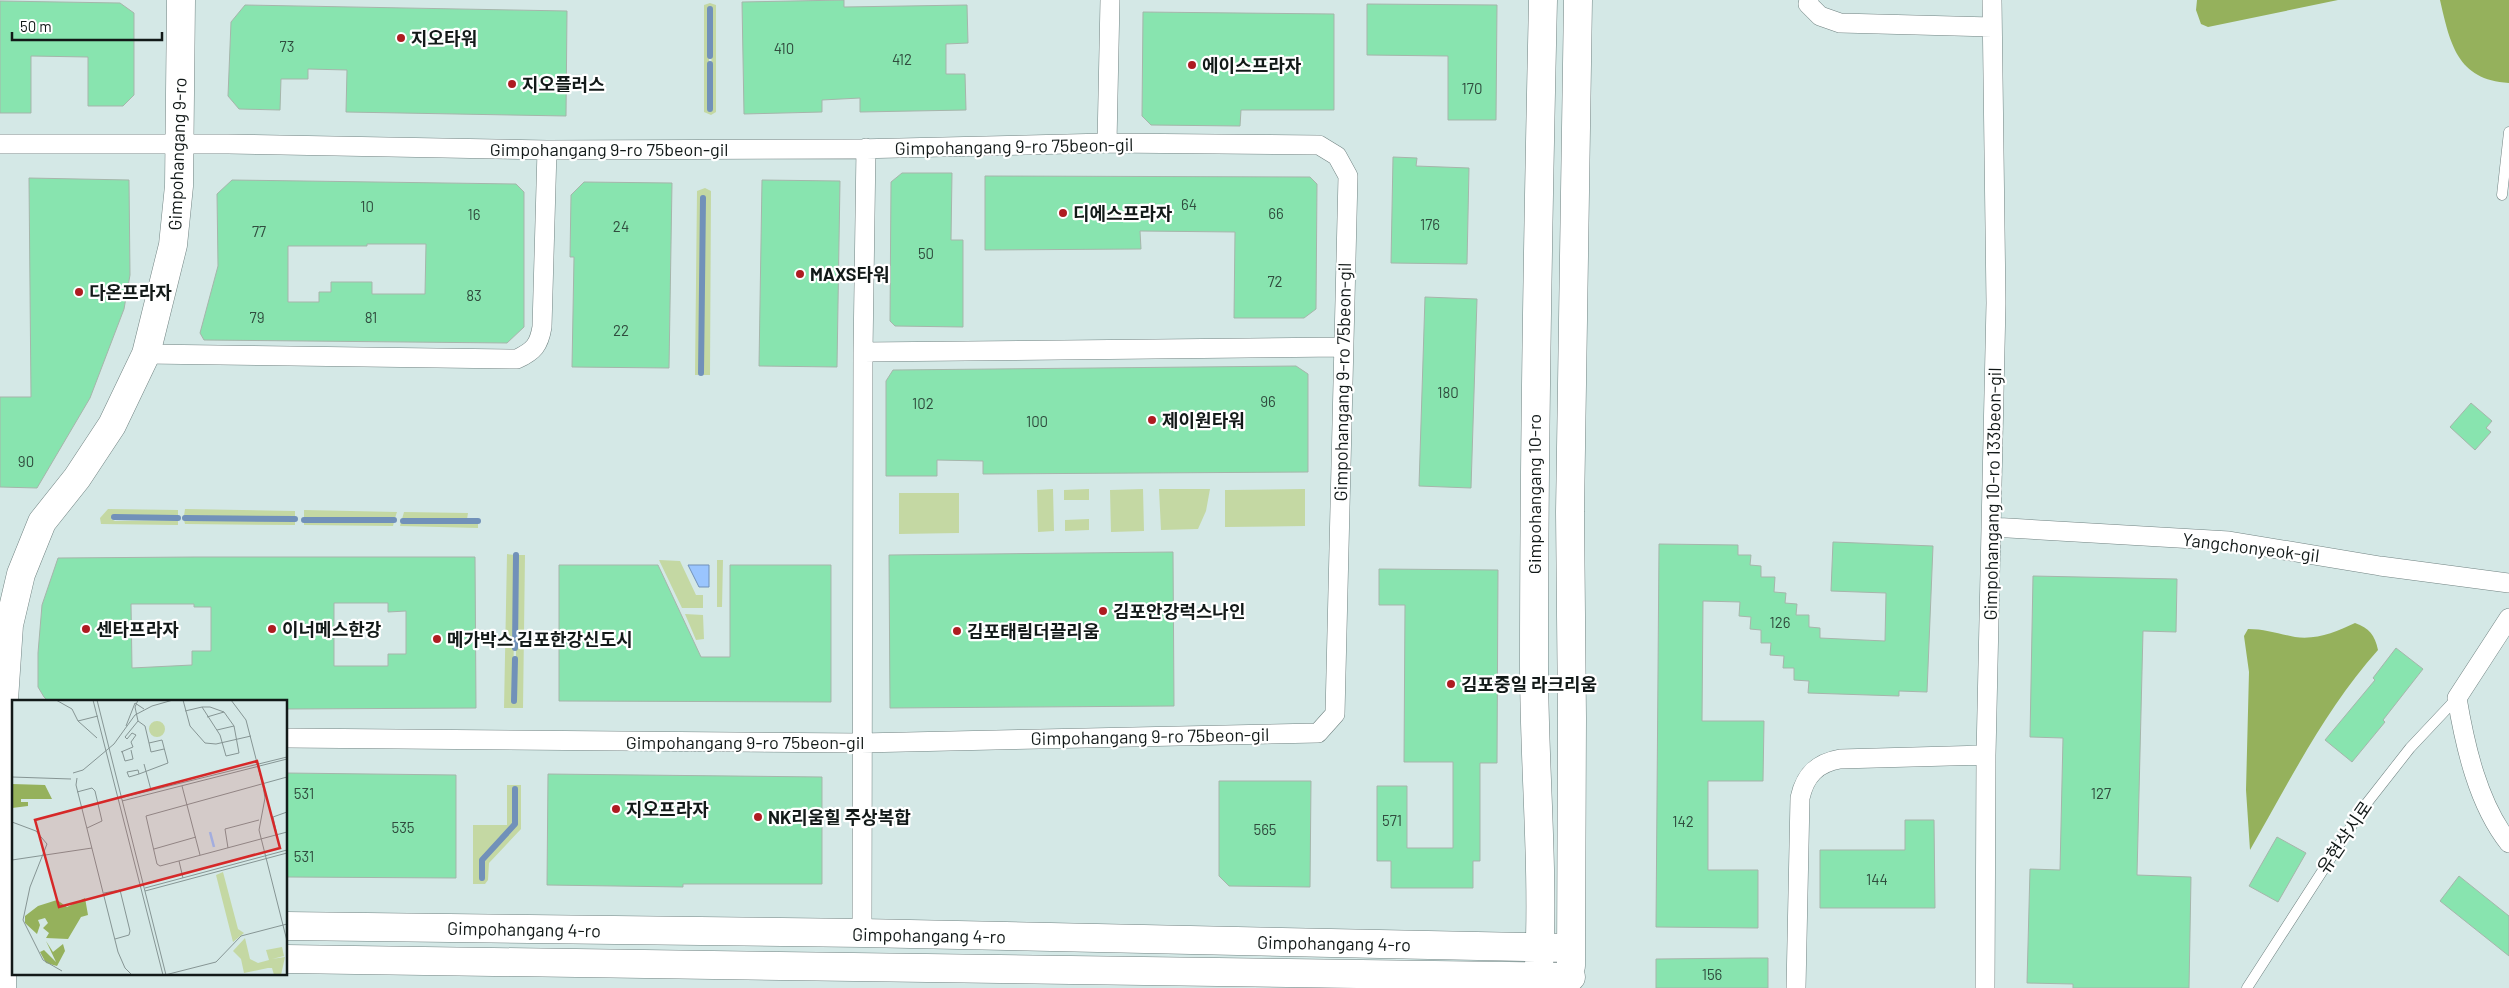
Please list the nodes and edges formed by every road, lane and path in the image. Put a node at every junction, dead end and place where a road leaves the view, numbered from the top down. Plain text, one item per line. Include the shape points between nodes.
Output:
1 (181, 0) edge
2 (1110, 0) edge
3 (1543, 0) edge
4 (1578, 0) edge
5 (1808, 0) edge
6 (1992, 0) edge
7 (1992, 27) junction
8 (2509, 132) edge
9 (1108, 143) junction
10 (0, 144) edge
11 (180, 145) junction
12 (866, 148) junction
13 (547, 150) junction
14 (2502, 195) dead end
15 (1342, 347) junction
16 (863, 352) junction
17 (146, 354) junction
18 (1990, 527) junction
19 (2509, 583) edge
20 (2509, 618) edge
21 (2457, 698) junction
22 (6, 734) edge
23 (288, 738) edge
24 (862, 743) junction
25 (1986, 755) junction
26 (2509, 843) edge
27 (5, 922) edge
28 (288, 926) edge
29 (862, 933) junction
30 (1540, 948) junction
31 (1571, 948) junction
32 (5, 954) edge
33 (288, 959) edge
34 (1200, 980) edge
35 (1571, 982) edge
36 (1539, 983) edge
37 (2, 988) edge
38 (1796, 988) edge
39 (1985, 988) edge
40 (2247, 988) edge

1 - 11 street, Gimpohangang 9-ro
2 - 9 street
3 - 30 street, Gimpohangang 10-ro via 1534,510 1534,711
4 - 31 street, Gimpohangang 10-ro via 1570,512
5 - 7 street via 1820,16 1840,23
6 - 7 street, Gimpohangang 10-ro 133beon-gil
7 - 18 street, Gimpohangang 10-ro 133beon-gil via 1996,302
8 - 14 lane
9 - 12 street, Gimpohangang 9-ro 75beon-gil
9 - 15 street, Gimpohangang 9-ro 75beon-gil via 1319,145 1337,156 1348,176
10 - 11 street, Gimpohangang 9-ro 75beon-gil
11 - 13 street, Gimpohangang 9-ro 75beon-gil
11 - 17 street, Gimpohangang 9-ro via 173,245
12 - 13 street, Gimpohangang 9-ro 75beon-gil
12 - 16 street
13 - 17 street via 542,327 539,344 530,353 517,358
15 - 16 street
15 - 24 street, Gimpohangang 9-ro 75beon-gil via 1335,714 1318,733
16 - 24 street
17 - 22 street, Gimpohangang 9-ro via 112,425 78,478 42,522 21,574 9,625
18 - 19 street, Yangchonyeok-gil via 2229,541
18 - 25 street, Gimpohangang 10-ro 133beon-gil
20 - 21 street, 유현삭시로
21 - 26 street via 2484,800
21 - 40 lane, 유현삭시로 via 2410,748 2363,808
22 - 27 street, Gimpohangang 9-ro
23 - 24 street, Gimpohangang 9-ro 75beon-gil
24 - 29 street
25 - 38 street via 1840,758 1822,763 1808,776 1800,798
25 - 39 street, Gimpohangang 10-ro 133beon-gil
27 - 32 street, Gimpohangang 9-ro
28 - 29 street, Gimpohangang 4-ro
29 - 30 street, Gimpohangang 4-ro
30 - 31 street, Gimpohangang 4-ro
30 - 36 street, Gimpohangang 10-ro
31 - 35 street, Gimpohangang 10-ro
32 - 37 street, Gimpohangang 9-ro
33 - 34 street, Gimpohangang 4-ro
34 - 36 street, Gimpohangang 4-ro
35 - 36 street, Gimpohangang 4-ro

